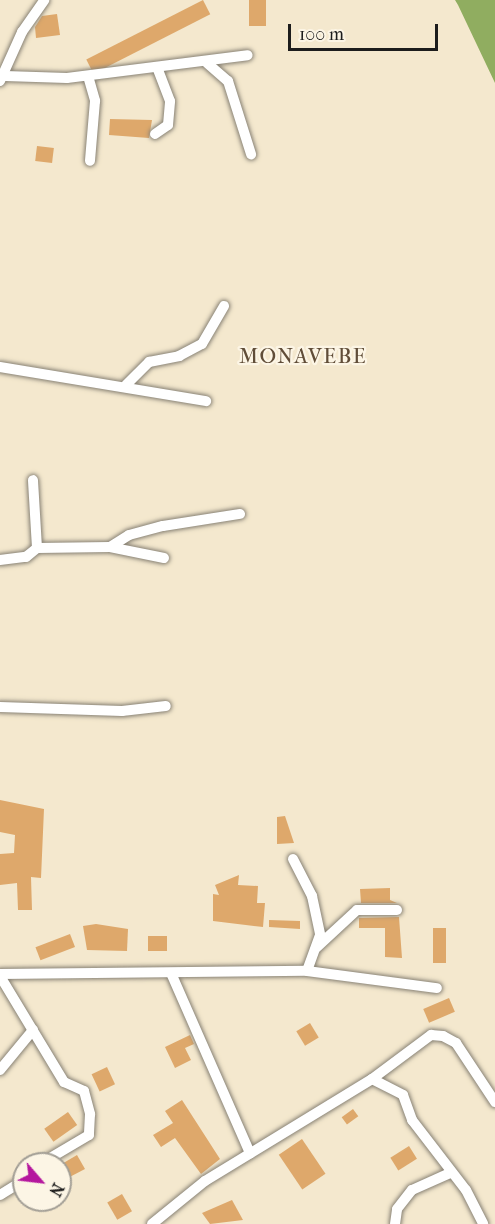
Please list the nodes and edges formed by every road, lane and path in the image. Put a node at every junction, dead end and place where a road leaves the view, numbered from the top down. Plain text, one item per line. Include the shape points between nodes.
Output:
1 (44, 0) edge
2 (248, 55) dead end
3 (207, 63) junction
4 (158, 69) junction
5 (88, 75) junction
6 (3, 79) edge
7 (155, 134) dead end
8 (251, 154) dead end
9 (90, 161) dead end
10 (224, 306) dead end
11 (0, 367) edge
12 (126, 385) junction
13 (206, 400) dead end
14 (33, 480) dead end
15 (240, 514) dead end
16 (110, 547) junction
17 (37, 548) junction
18 (164, 558) dead end
19 (0, 560) edge
20 (166, 706) dead end
21 (0, 707) edge
22 (293, 859) dead end
23 (397, 910) dead end
24 (317, 947) junction
25 (307, 971) junction
26 (171, 973) junction
27 (0, 975) edge
28 (437, 988) dead end
29 (33, 1030) junction
30 (0, 1070) edge
31 (372, 1079) junction
32 (495, 1102) edge
33 (60, 1152) edge
34 (250, 1153) junction
35 (450, 1173) junction
36 (152, 1224) edge
37 (395, 1224) edge
38 (483, 1224) edge

1 - 6 street via 22,32
2 - 3 street
3 - 4 street
3 - 8 street via 228,81
4 - 5 street
4 - 7 street via 170,101 168,125
5 - 6 street
5 - 9 street via 95,101
10 - 12 street via 202,344 179,356 149,362
11 - 12 street
12 - 13 street
14 - 17 street
15 - 16 street via 129,535
16 - 17 street
16 - 18 street
17 - 19 street via 26,557
20 - 21 street via 122,711
22 - 24 street via 312,896
23 - 24 street via 357,910
24 - 25 street
25 - 26 street
25 - 28 street
26 - 27 street
26 - 34 street
27 - 29 street
29 - 30 street
29 - 33 street via 64,1082 84,1091 90,1114 89,1135
31 - 32 street via 431,1035 443,1036 456,1043
31 - 34 street
31 - 35 street via 403,1095 412,1120
34 - 36 street
35 - 37 street via 412,1190 397,1209
35 - 38 street via 466,1190

